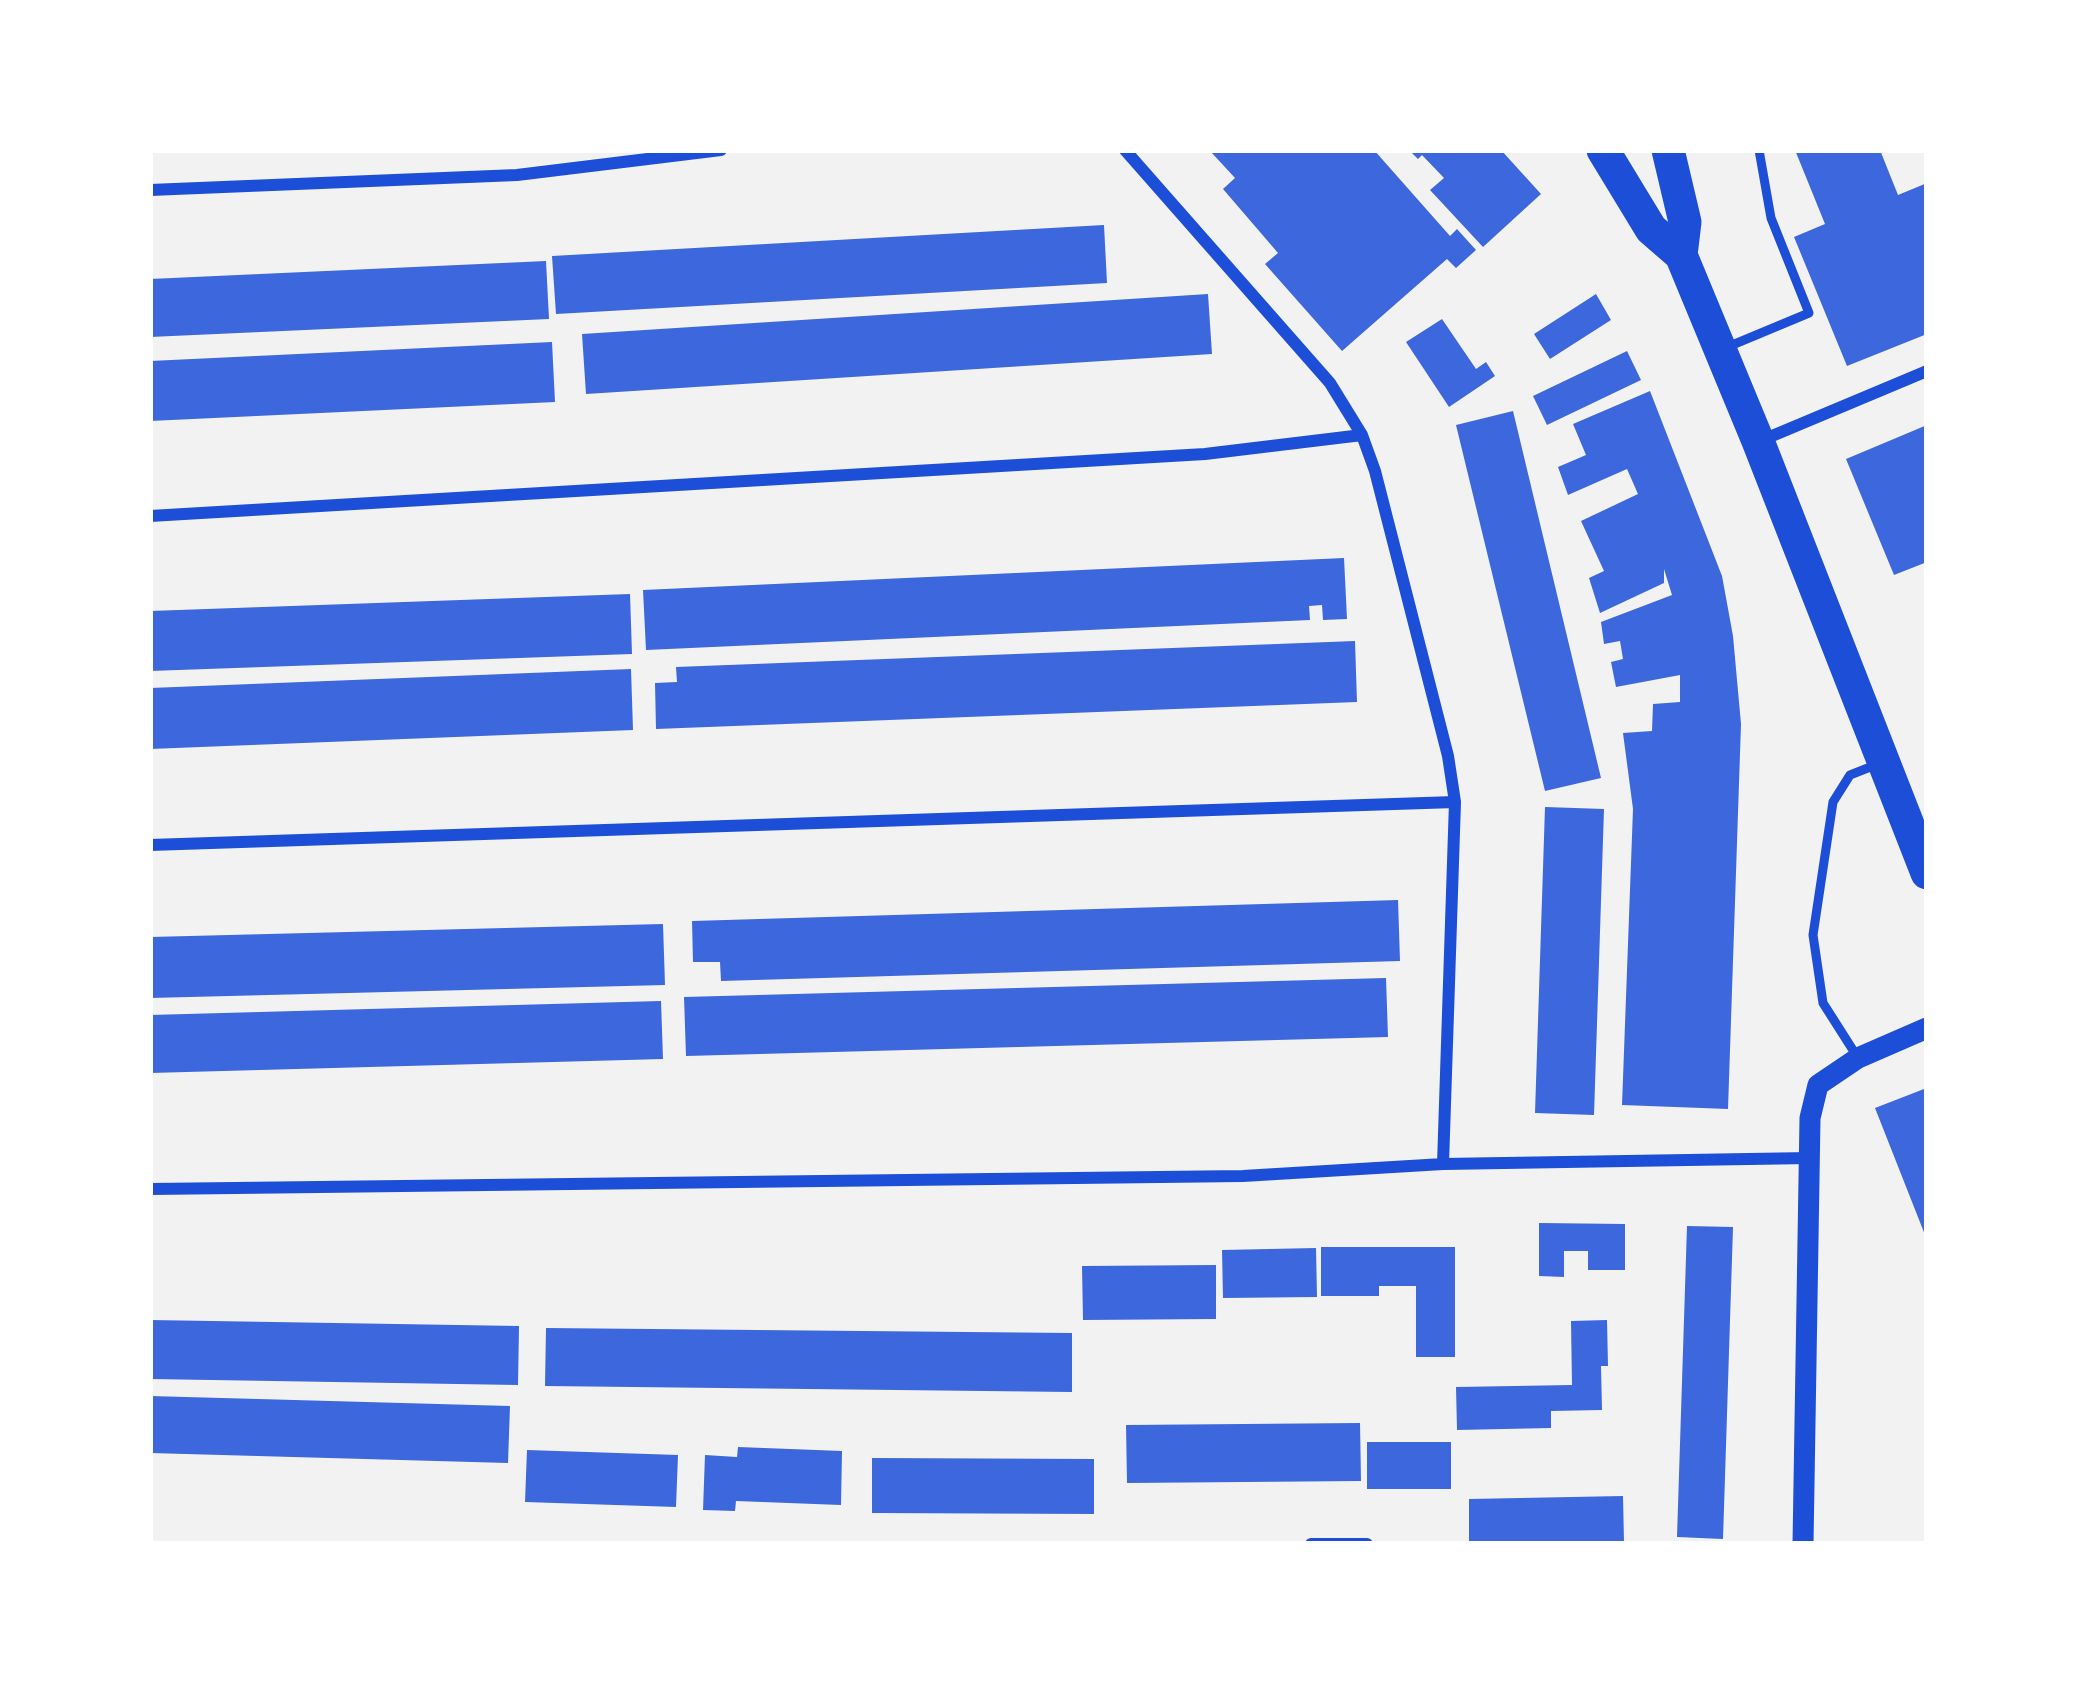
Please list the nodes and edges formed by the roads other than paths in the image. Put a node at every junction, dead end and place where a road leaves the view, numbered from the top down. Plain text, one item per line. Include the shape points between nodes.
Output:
1 (722, 150) edge
2 (1125, 150) edge
3 (1604, 150) edge
4 (1668, 150) edge
5 (1759, 150) edge
6 (150, 190) edge
7 (1681, 255) junction
8 (1720, 350) junction
9 (1927, 371) edge
10 (1362, 435) junction
11 (1759, 441) junction
12 (150, 516) edge
13 (1883, 761) junction
14 (1455, 802) junction
15 (150, 845) edge
16 (1927, 874) edge
17 (1927, 1028) edge
18 (1858, 1058) junction
19 (1810, 1158) junction
20 (1444, 1163) junction
21 (150, 1189) edge
22 (1311, 1544) edge
23 (1366, 1544) edge
24 (1803, 1544) edge

1 - 6 street via 517,175
2 - 10 street via 1330,383
3 - 7 highway via 1651,230
4 - 7 highway via 1685,222
5 - 8 lane via 1772,218 1809,314
7 - 8 highway
8 - 11 highway
9 - 11 street
10 - 12 street via 1205,454
10 - 14 street
11 - 13 highway
13 - 16 highway
13 - 18 lane via 1850,775 1833,802 1813,935 1823,1004
14 - 15 street
14 - 20 street
17 - 18 street
18 - 19 street via 1818,1085
19 - 20 street
19 - 24 street
20 - 21 street via 1243,1175
22 - 23 street

